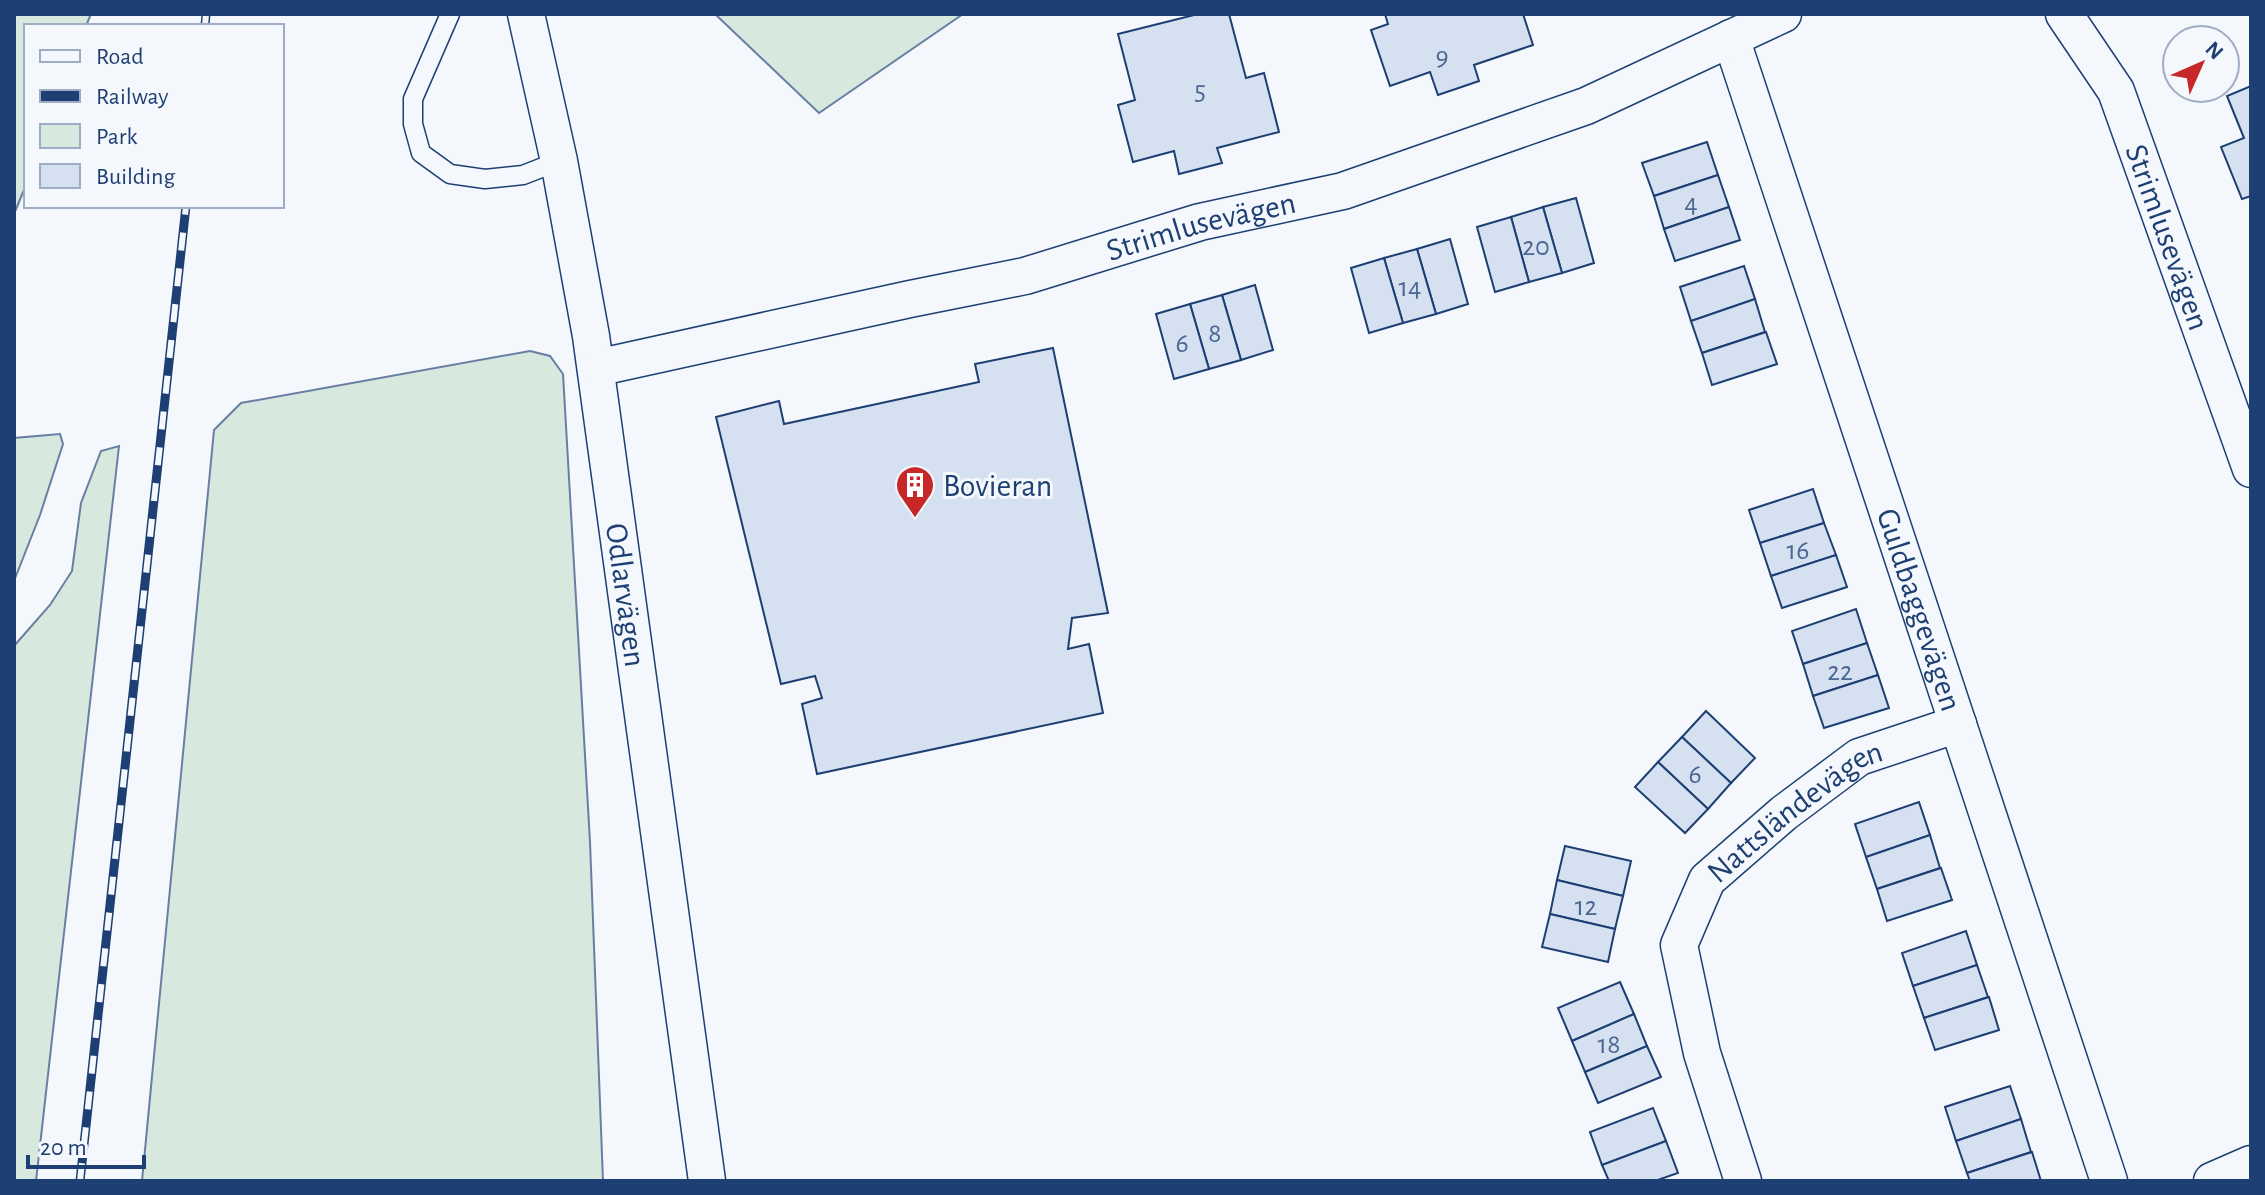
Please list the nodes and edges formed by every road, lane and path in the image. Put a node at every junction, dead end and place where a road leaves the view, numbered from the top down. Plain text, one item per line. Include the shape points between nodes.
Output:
1 (450, 14) edge
2 (526, 14) edge
3 (1783, 14) edge
4 (2064, 14) edge
5 (1731, 38) junction
6 (559, 161) junction
7 (596, 368) junction
8 (2251, 469) edge
9 (1958, 724) junction
10 (2251, 1164) edge
11 (707, 1181) edge
12 (1743, 1181) edge
13 (2109, 1181) edge
14 (2212, 1181) edge

1 - 6 lane via 413,99 421,153 450,174 485,179 523,175
2 - 6 street, Odlarvägen
3 - 5 street, Strimlusevägen
4 - 8 street, Strimlusevägen via 2116,91
5 - 7 street, Strimlusevägen via 1586,106 1343,191 1200,222 1025,276
5 - 9 street, Guldbaggevägen
6 - 7 street, Odlarvägen
7 - 11 street, Odlarvägen
9 - 12 street, Nattsländevägen via 1859,757 1707,880 1679,945 1702,1053
9 - 13 street, Guldbaggevägen
10 - 14 street

